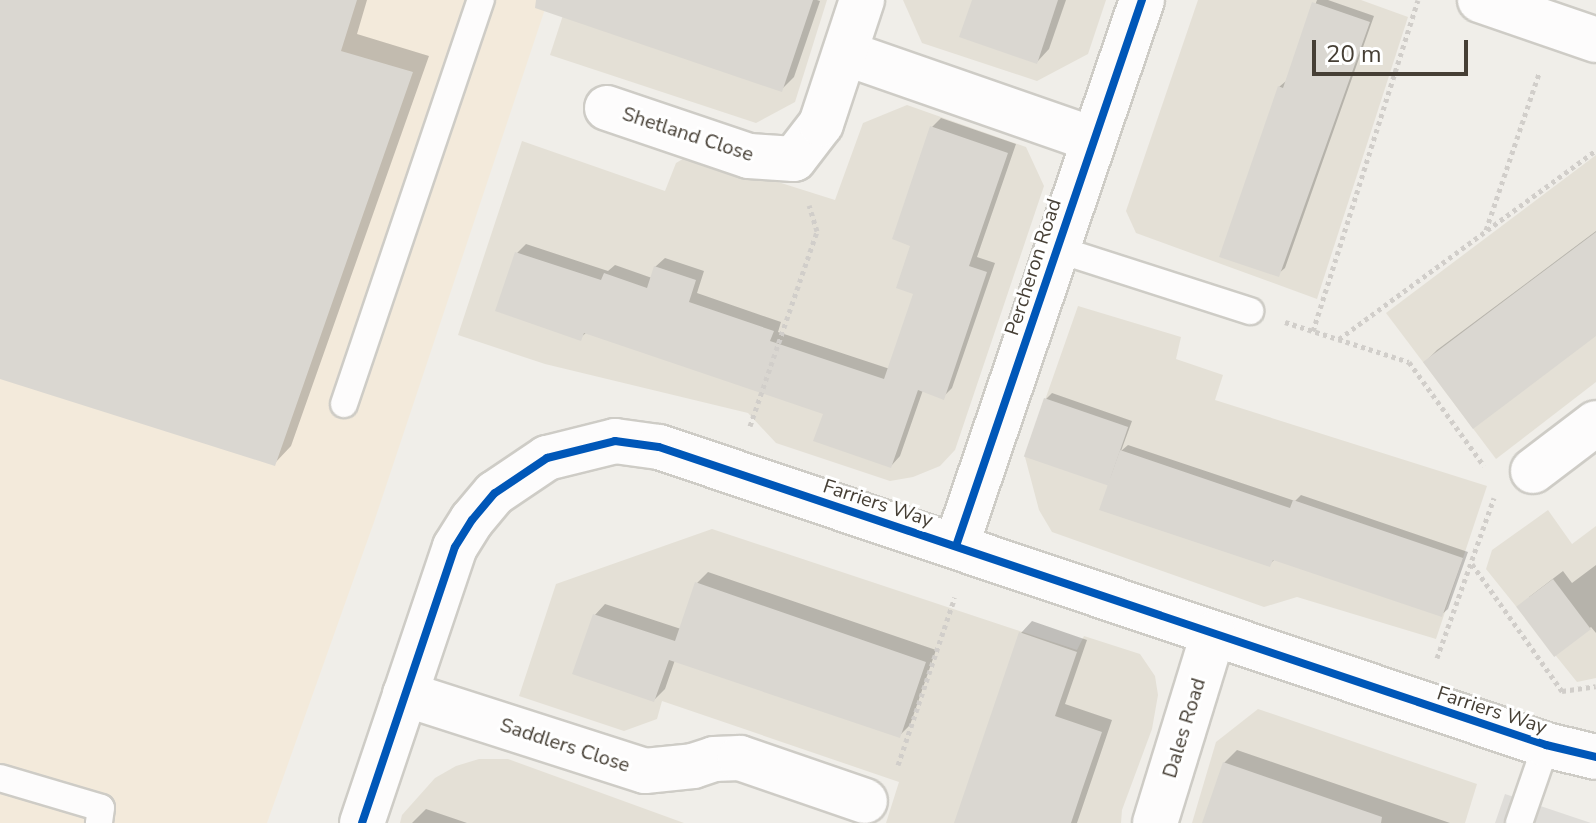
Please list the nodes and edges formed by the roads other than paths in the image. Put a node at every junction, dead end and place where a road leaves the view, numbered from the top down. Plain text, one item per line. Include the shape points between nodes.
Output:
1 (481, 0) edge
2 (862, 0) edge
3 (1142, 0) edge
4 (1480, 0) edge
5 (1596, 40) edge
6 (845, 53) junction
7 (607, 108) dead end
8 (1092, 139) junction
9 (1057, 249) junction
10 (1250, 311) road end
11 (344, 404) dead end
12 (1596, 423) edge
13 (1516, 478) road end
14 (964, 548) junction
15 (1213, 634) junction
16 (405, 694) junction
17 (1546, 745) junction
18 (1596, 757) edge
19 (0, 778) edge
20 (879, 790) road end
21 (99, 823) edge
22 (362, 823) edge
23 (1155, 823) edge
24 (1519, 823) edge

1 - 11 lane
2 - 6 street
3 - 8 street, Percheron Road
4 - 5 street
6 - 7 street, Shetland Close via 821,124 794,159 749,156
6 - 8 street
8 - 9 street, Percheron Road
9 - 10 lane
9 - 14 street, Percheron Road
12 - 13 street
14 - 15 street, Farriers Way
14 - 16 street, Farriers Way via 659,447 615,441 547,458 495,493 455,547
15 - 17 street, Farriers Way
15 - 23 street, Dales Road
16 - 20 street, Saddlers Close via 645,771 740,758
16 - 22 street, Farriers Way
17 - 18 street, Farriers Way
17 - 24 lane
19 - 21 lane via 101,808

